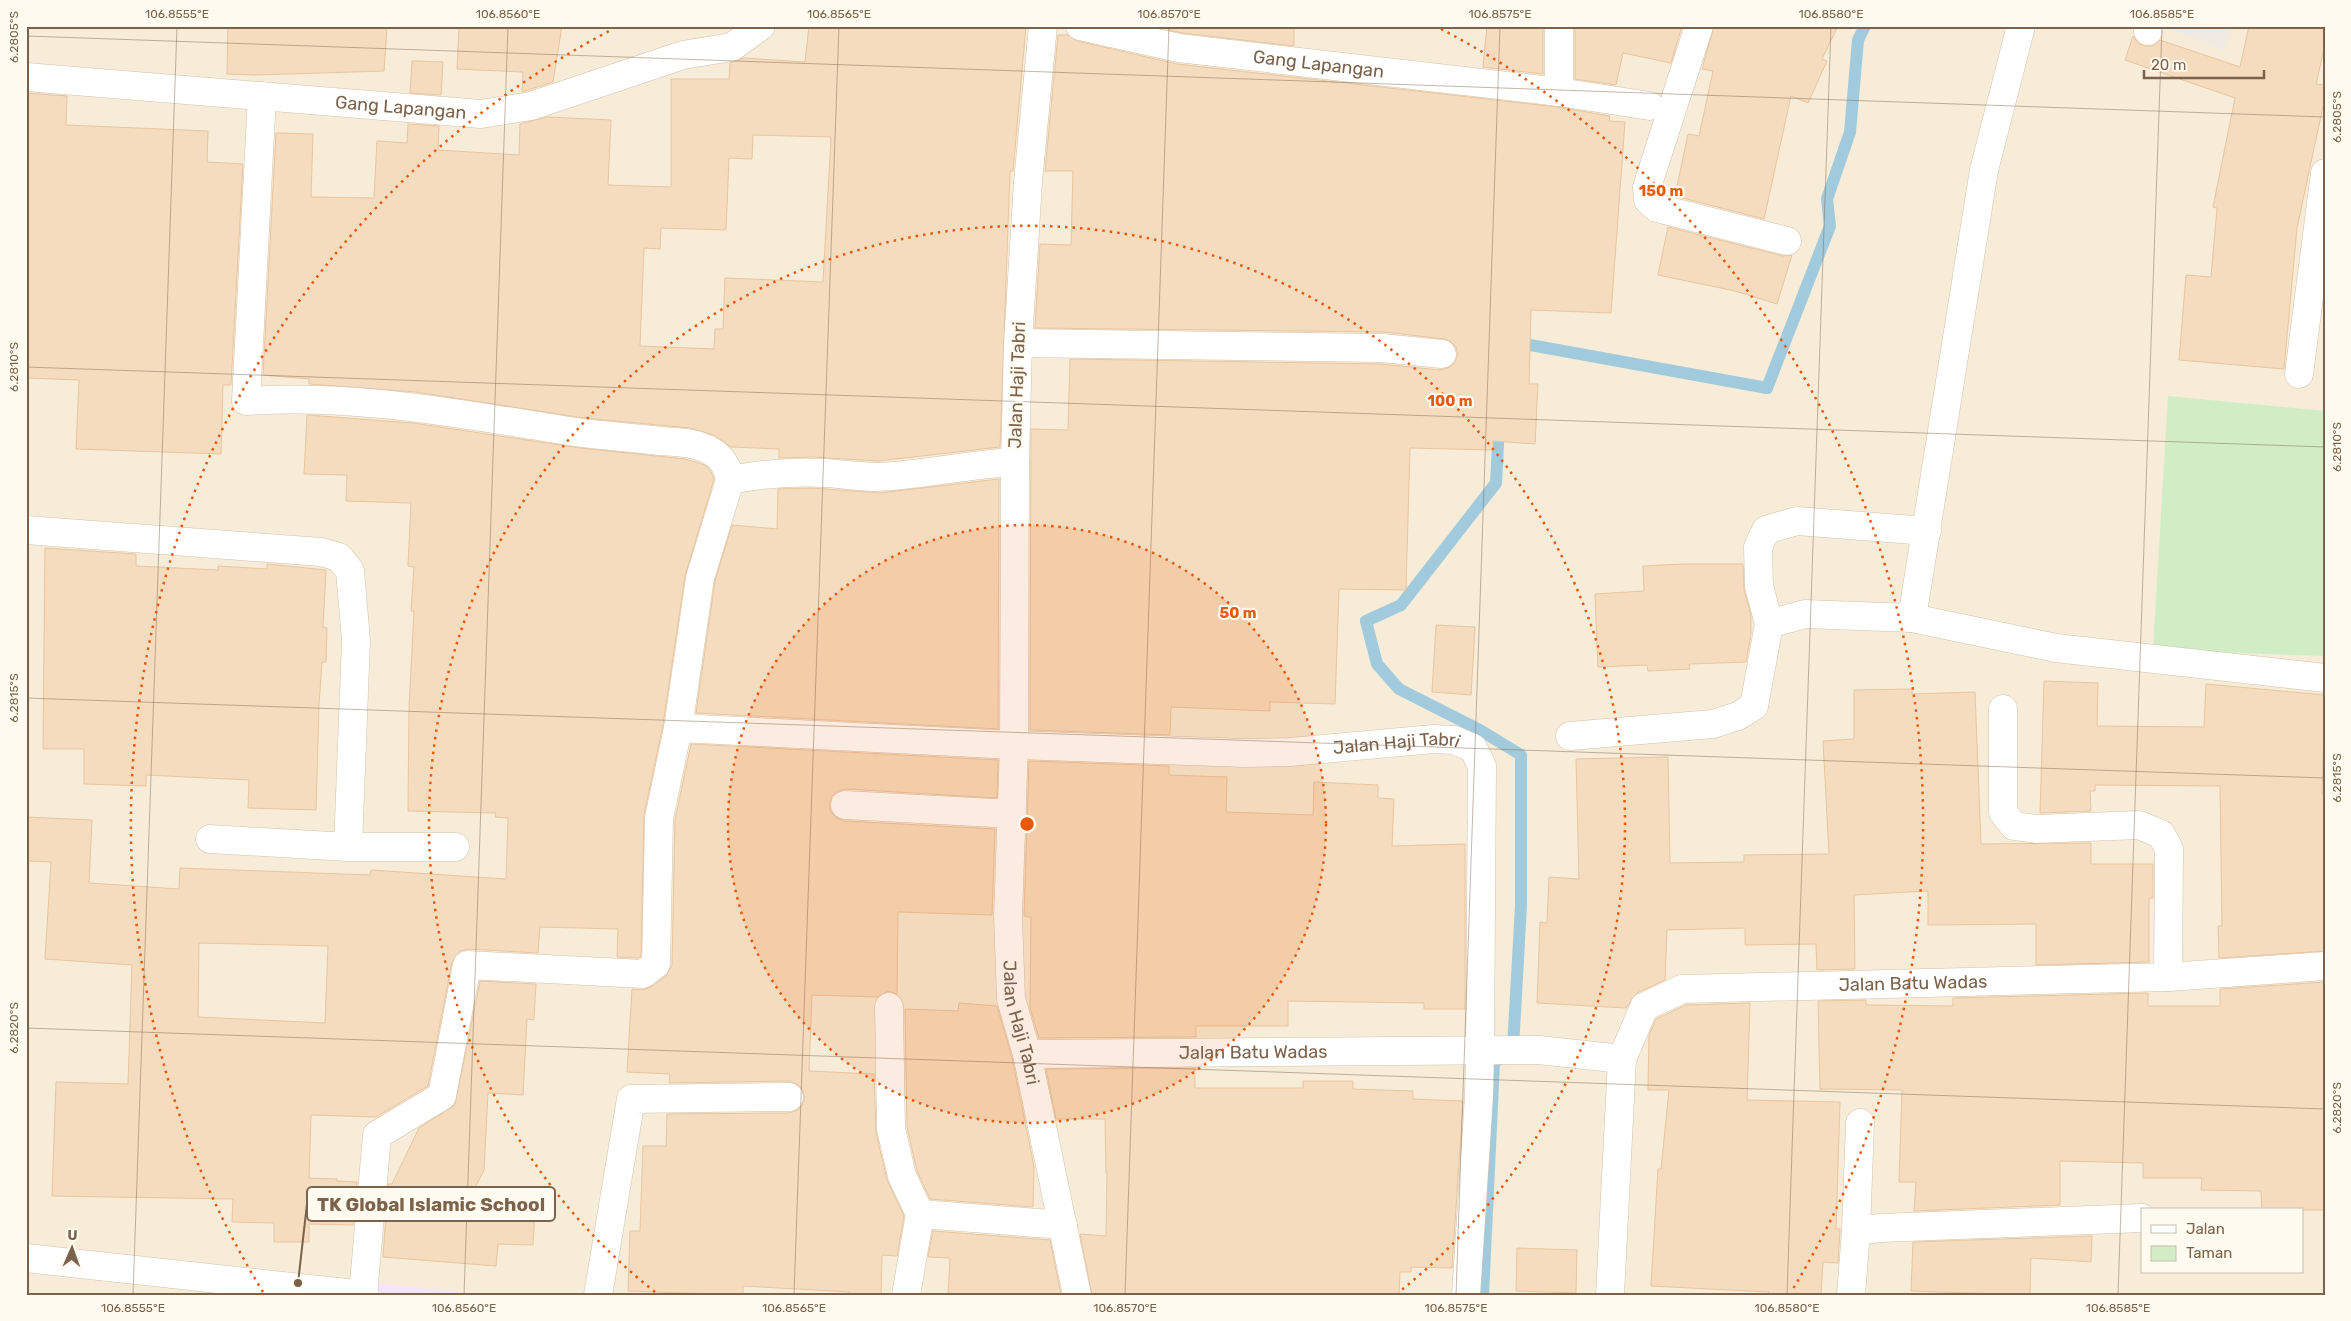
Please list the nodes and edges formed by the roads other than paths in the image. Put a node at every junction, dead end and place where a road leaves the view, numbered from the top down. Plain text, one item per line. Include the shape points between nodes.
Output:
1 (761, 26) edge
2 (1043, 26) edge
3 (1080, 26) edge
4 (1559, 26) edge
5 (1699, 26) edge
6 (2020, 26) edge
7 (26, 76) edge
8 (1560, 92) junction
9 (262, 96) junction
10 (1661, 109) junction
11 (2325, 173) edge
12 (1786, 241) dead end
13 (1018, 343) junction
14 (1442, 354) dead end
15 (2299, 374) dead end
16 (1015, 462) junction
17 (730, 480) junction
18 (26, 530) edge
19 (1926, 531) junction
20 (1912, 618) junction
21 (1768, 624) junction
22 (2325, 678) edge
23 (2003, 708) dead end
24 (678, 728) junction
25 (1570, 736) dead end
26 (1014, 745) junction
27 (844, 805) dead end
28 (1012, 814) junction
29 (210, 839) dead end
30 (348, 847) junction
31 (455, 847) dead end
32 (2325, 966) edge
33 (2168, 977) junction
34 (889, 1008) dead end
35 (1486, 1051) junction
36 (1027, 1054) junction
37 (1622, 1059) junction
38 (789, 1097) dead end
39 (1860, 1123) dead end
40 (920, 1214) junction
41 (2141, 1218) edge
42 (1063, 1225) junction
43 (1856, 1231) junction
44 (26, 1258) edge
45 (364, 1295) edge
46 (598, 1295) edge
47 (906, 1295) edge
48 (1077, 1295) edge
49 (1466, 1295) edge
50 (1610, 1295) edge
51 (1851, 1295) edge

1 - 9 street, Gang Lapangan via 732,47 683,55 531,106 481,114
2 - 13 street, Jalan Haji Tabri via 1028,182
3 - 8 street, Gang Lapangan via 1179,48
4 - 8 street
5 - 10 street
6 - 19 street via 1984,170
7 - 9 street, Gang Lapangan
8 - 10 street, Gang Lapangan
9 - 17 street via 246,400 277,398 382,403 583,433 683,443 703,447 720,457 727,466
10 - 12 street via 1648,200 1657,208
11 - 15 street
13 - 14 street via 1382,348
13 - 16 street, Jalan Haji Tabri
16 - 17 street via 904,476 769,472
16 - 26 street, Jalan Haji Tabri
17 - 24 street via 700,578
18 - 30 street via 322,552 339,556 350,572 356,640
19 - 20 street
19 - 21 street via 1797,522 1766,530 1758,547 1758,586
20 - 21 street via 1805,614
20 - 22 street via 2056,648
21 - 25 street via 1754,706 1738,716 1713,724
23 - 33 street via 2003,812 2014,826 2036,829 2139,825 2161,834 2170,849
24 - 26 street
24 - 45 street via 659,818 656,964 644,974 467,965 442,1096 376,1135
26 - 28 street, Jalan Haji Tabri
26 - 35 street, Jalan Haji Tabri via 1245,754 1434,739 1454,740 1473,748 1482,766
27 - 28 street
28 - 36 street, Jalan Haji Tabri via 1008,917 1011,998
29 - 30 street
30 - 31 street
32 - 33 street, Jalan Batu Wadas
33 - 37 street, Jalan Batu Wadas via 1682,989 1644,1007
34 - 40 street via 891,1129 902,1176
35 - 36 street, Jalan Batu Wadas
35 - 37 street via 1539,1050
35 - 49 street
36 - 42 street, Jalan Haji Tabri
37 - 50 street
38 - 46 street via 631,1099
39 - 43 street
40 - 42 street
40 - 47 street
41 - 43 street
42 - 48 street, Jalan Haji Tabri
43 - 51 street
44 - 45 street

